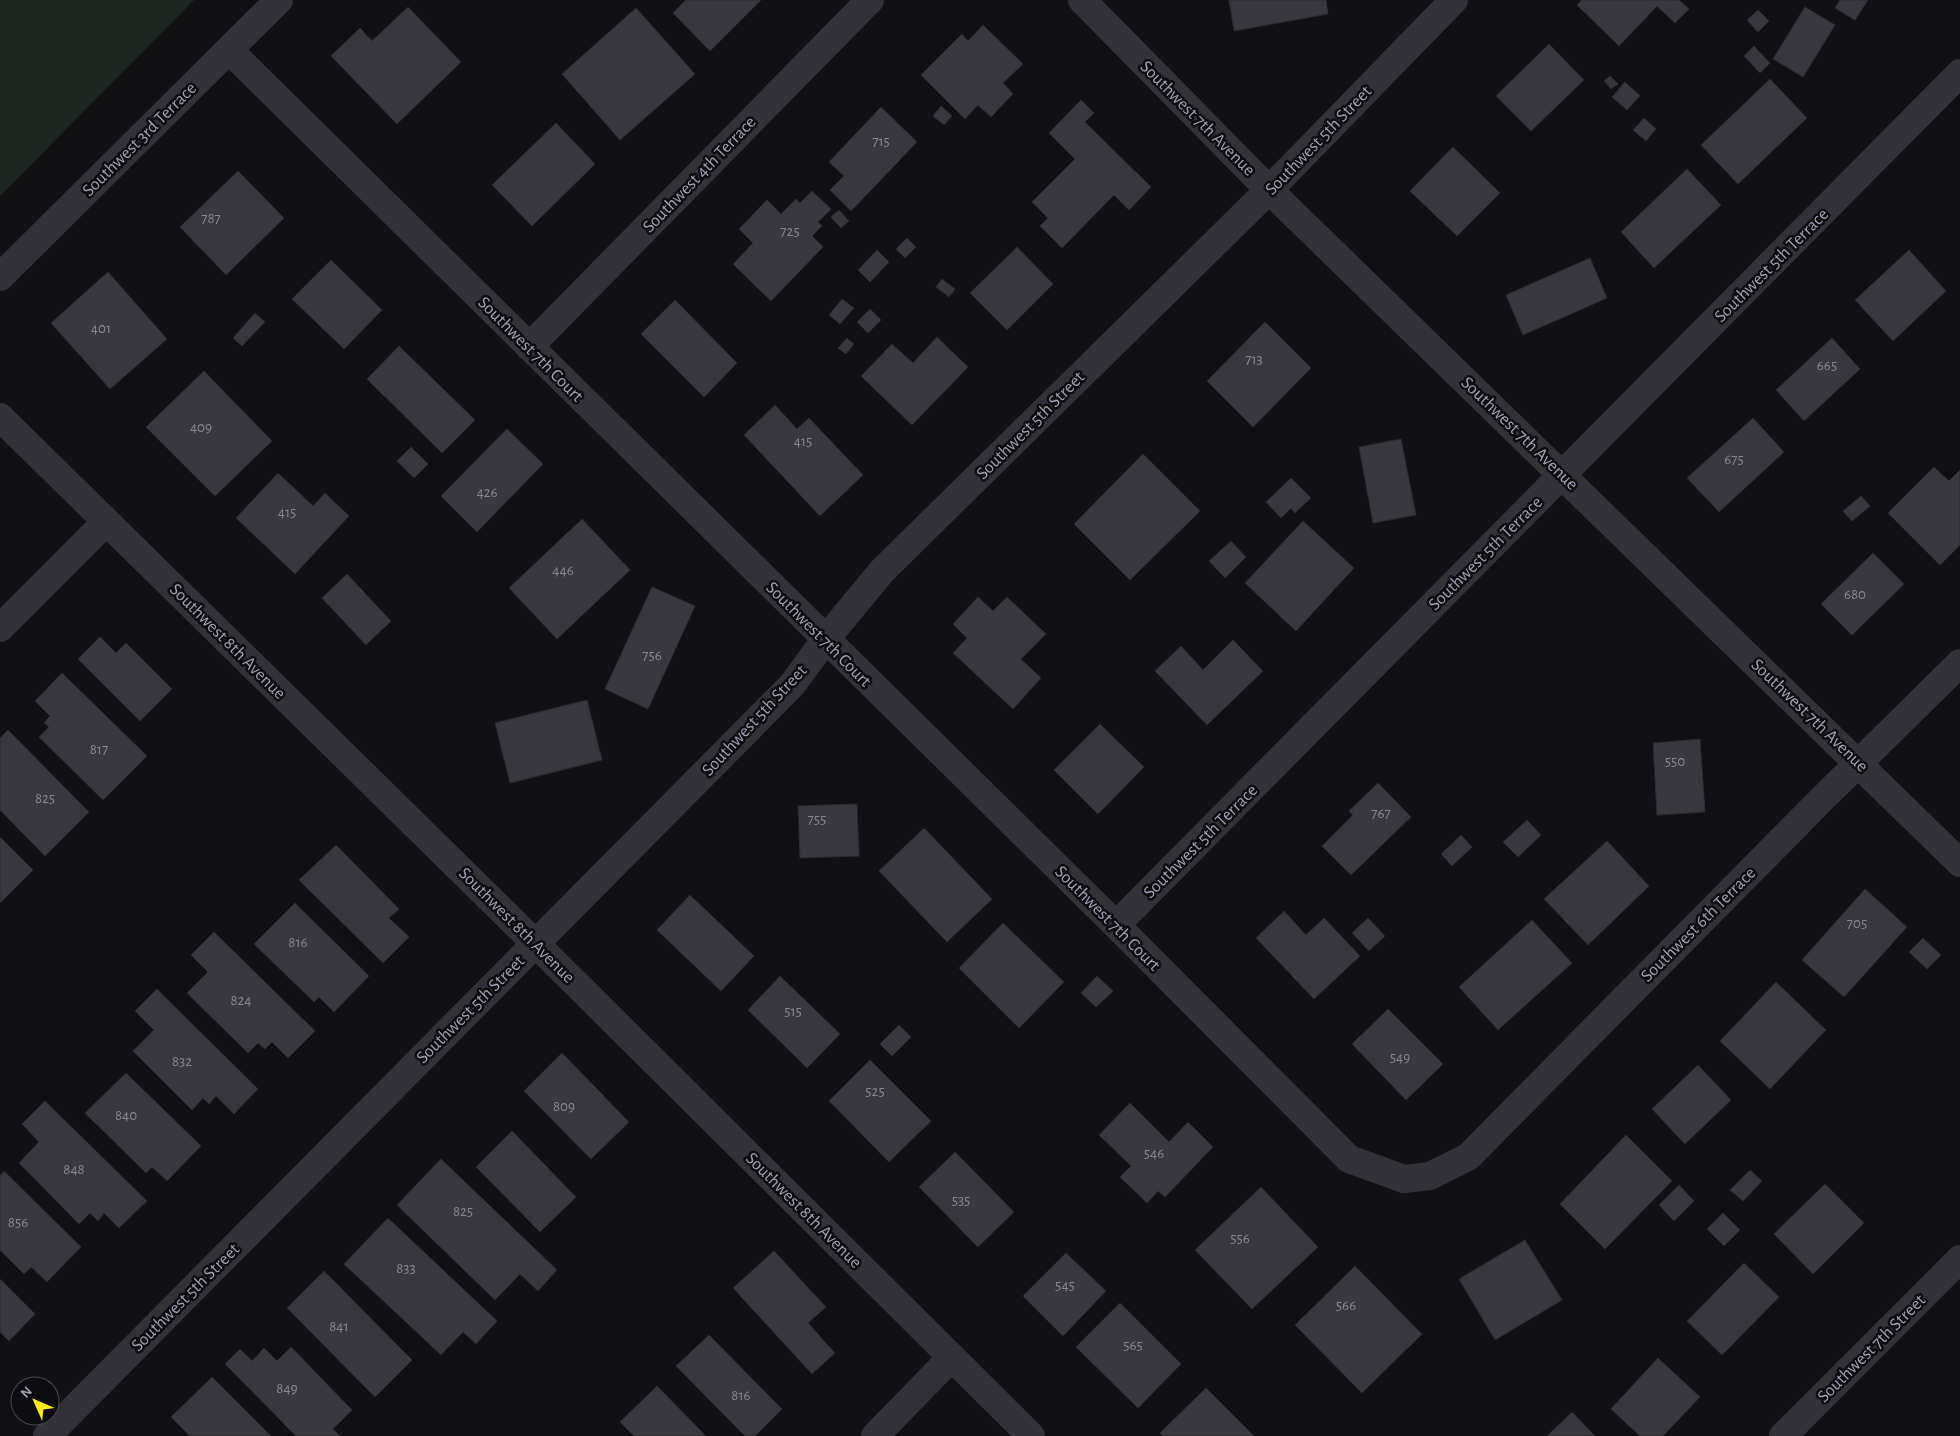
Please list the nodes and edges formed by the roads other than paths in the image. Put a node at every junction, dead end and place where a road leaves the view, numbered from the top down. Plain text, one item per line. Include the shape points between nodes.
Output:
1 (279, 0) edge
2 (870, 0) edge
3 (1082, 0) edge
4 (1454, 0) edge
5 (229, 50) junction
6 (1960, 73) edge
7 (1269, 190) junction
8 (0, 277) edge
9 (529, 348) junction
10 (0, 417) edge
11 (1563, 475) junction
12 (106, 522) junction
13 (0, 628) edge
14 (825, 640) junction
15 (1960, 663) edge
16 (1859, 763) junction
17 (1960, 863) edge
18 (1116, 925) junction
19 (536, 944) junction
20 (1430, 1176) joint
21 (1960, 1259) edge
22 (952, 1357) junction
23 (47, 1436) edge
24 (875, 1436) edge
25 (1031, 1436) edge
26 (1783, 1436) edge

1 - 5 street, Southwest 3rd Terrace
2 - 9 street, Southwest 4th Terrace
3 - 7 street, Southwest 7th Avenue
4 - 7 street, Southwest 5th Street
5 - 8 street, Southwest 3rd Terrace
5 - 9 street, Southwest 7th Court
6 - 11 street, Southwest 5th Terrace
7 - 11 street, Southwest 7th Avenue
7 - 14 street, Southwest 5th Street via 882,571
9 - 14 street, Southwest 7th Court
10 - 12 street, Southwest 8th Avenue
11 - 16 street, Southwest 7th Avenue
11 - 18 street, Southwest 5th Terrace
12 - 13 street
12 - 19 street, Southwest 8th Avenue
14 - 18 street, Southwest 7th Court
14 - 19 street, Southwest 5th Street via 792,685
15 - 16 street, Southwest 6th Terrace
16 - 17 street, Southwest 7th Avenue
16 - 20 street, Southwest 6th Terrace via 1468,1157
18 - 20 street, Southwest 7th Court via 1350,1159 1404,1179
19 - 22 street, Southwest 8th Avenue
19 - 23 street, Southwest 5th Street
21 - 26 street, Southwest 7th Street
22 - 24 street
22 - 25 street, Southwest 8th Avenue

